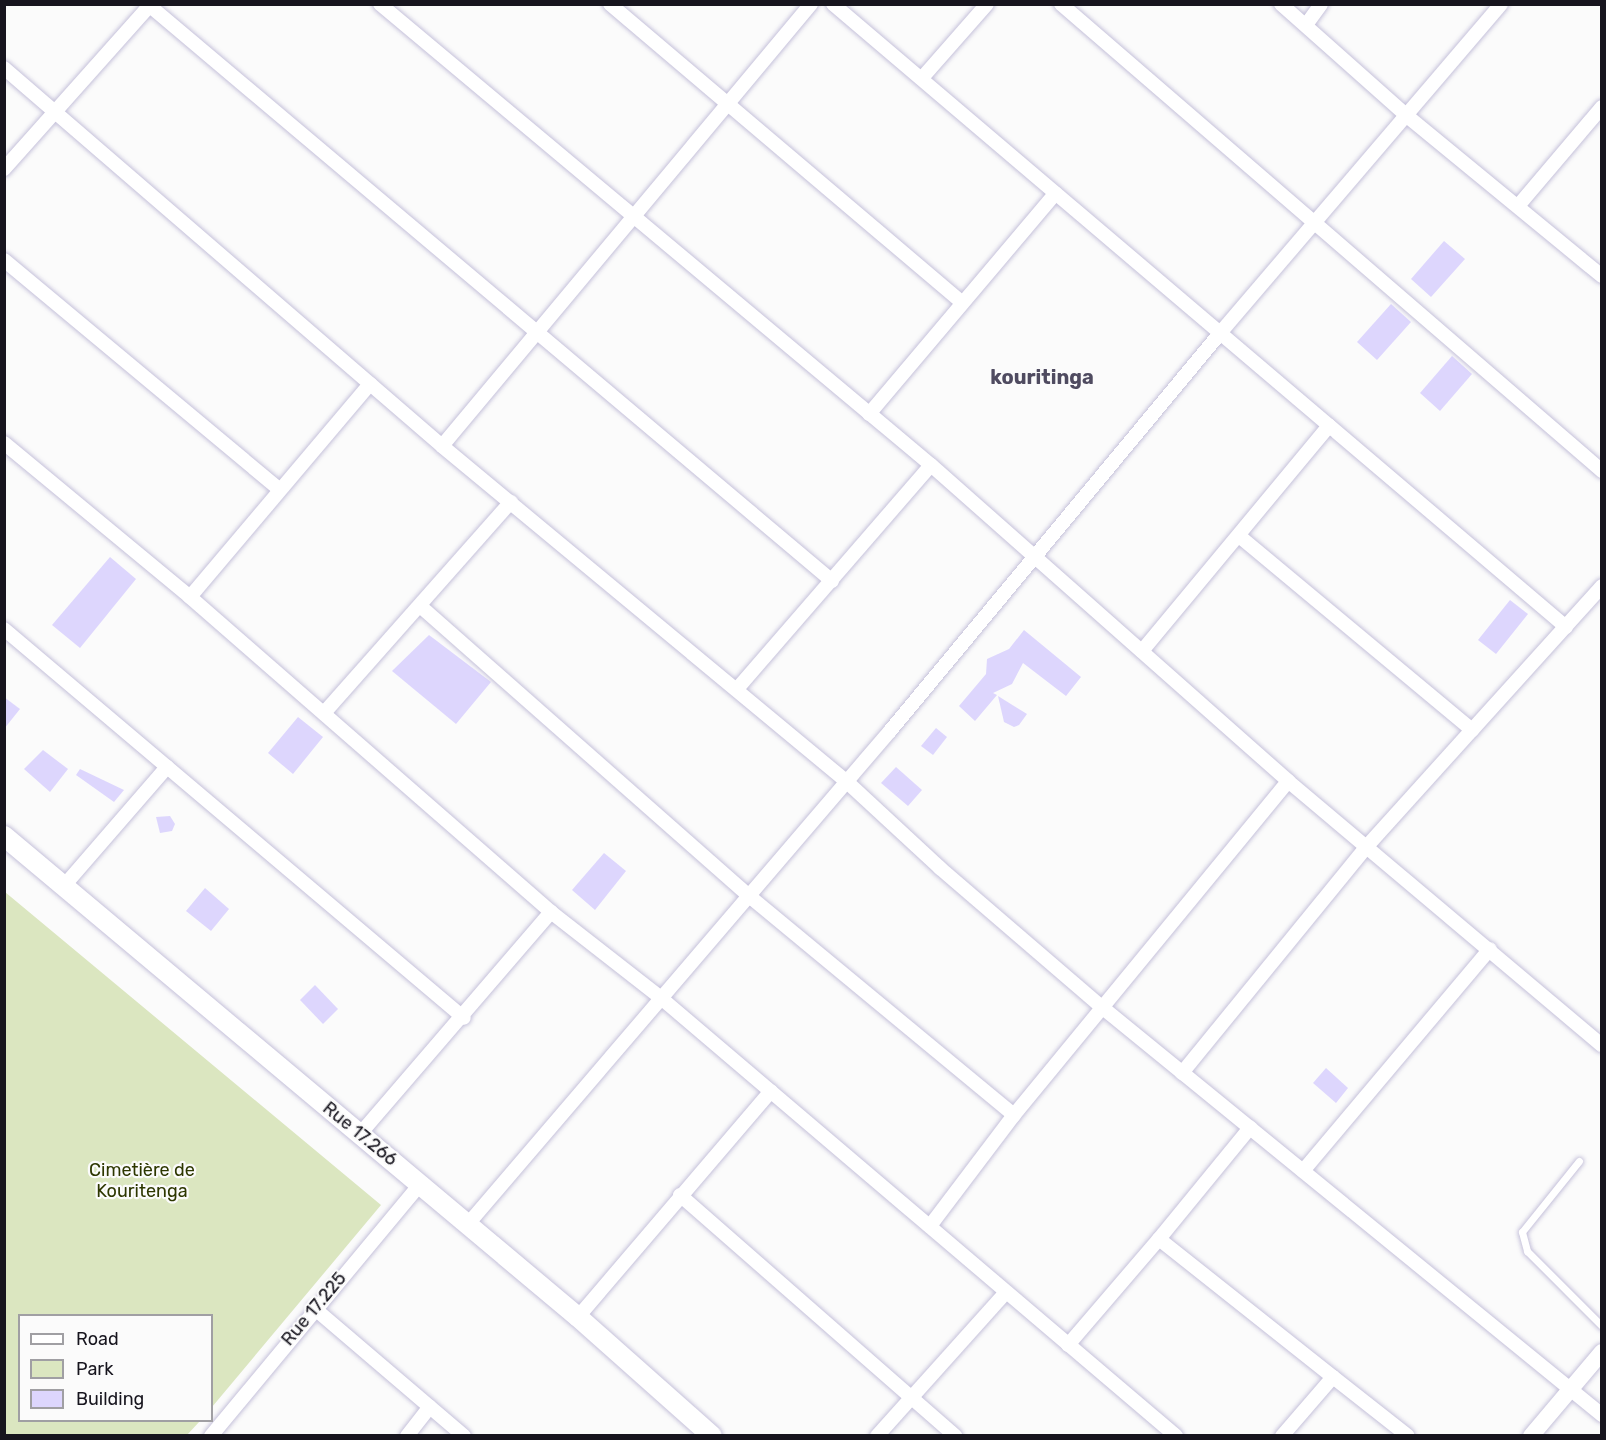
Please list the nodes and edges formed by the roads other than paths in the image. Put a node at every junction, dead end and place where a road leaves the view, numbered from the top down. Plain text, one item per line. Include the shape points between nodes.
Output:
1 (380, 4) edge
2 (403, 4) edge
3 (610, 4) edge
4 (811, 4) edge
5 (833, 4) edge
6 (987, 4) edge
7 (1061, 4) edge
8 (1281, 4) edge
9 (1321, 4) edge
10 (1501, 4) edge
11 (151, 5) edge
12 (393, 15) junction
13 (1306, 25) junction
14 (4, 68) edge
15 (922, 78) junction
16 (727, 104) junction
17 (1602, 107) edge
18 (56, 111) junction
19 (1407, 116) junction
20 (4, 169) edge
21 (1056, 193) junction
22 (1518, 206) junction
23 (632, 217) junction
24 (1315, 221) junction
25 (4, 260) edge
26 (1602, 276) edge
27 (961, 302) junction
28 (1221, 332) junction
29 (535, 333) junction
30 (370, 384) junction
31 (869, 414) junction
32 (1329, 426) junction
33 (4, 443) edge
34 (442, 446) junction
35 (931, 465) junction
36 (1602, 471) edge
37 (279, 489) junction
38 (511, 502) junction
39 (1239, 536) junction
40 (1037, 556) junction
41 (832, 581) junction
42 (1602, 586) edge
43 (190, 597) junction
44 (420, 606) junction
45 (1566, 627) junction
46 (4, 629) edge
47 (1142, 651) junction
48 (737, 689) junction
49 (324, 713) junction
50 (1472, 730) junction
51 (167, 767) junction
52 (846, 781) junction
53 (1288, 781) junction
54 (4, 836) edge
55 (1368, 845) junction
56 (63, 887) junction
57 (748, 895) junction
58 (551, 912) junction
59 (1490, 949) junction
60 (661, 998) junction
61 (1102, 1008) junction
62 (464, 1018) junction
63 (1602, 1045) edge
64 (1182, 1073) junction
65 (771, 1090) junction
66 (1014, 1115) junction
67 (1250, 1128) junction
68 (360, 1134) junction
69 (1579, 1161) dead end
70 (1303, 1171) junction
71 (420, 1184) junction
72 (680, 1195) junction
73 (468, 1224) junction
74 (930, 1226) junction
75 (1160, 1239) junction
76 (1006, 1292) junction
77 (314, 1308) junction
78 (578, 1317) junction
79 (1602, 1326) edge
80 (1068, 1345) junction
81 (1602, 1352) edge
82 (1333, 1377) junction
83 (1570, 1388) junction
84 (913, 1397) junction
85 (430, 1407) junction
86 (1602, 1415) edge
87 (211, 1436) edge
88 (406, 1436) edge
89 (465, 1436) edge
90 (712, 1436) edge
91 (877, 1436) edge
92 (955, 1436) edge
93 (1176, 1436) edge
94 (1282, 1436) edge
95 (1408, 1436) edge
96 (1531, 1436) edge

1 - 12 street
2 - 12 street
3 - 16 street
4 - 16 street
5 - 15 street
6 - 15 street
7 - 24 street
8 - 13 street
9 - 13 street
10 - 19 street
11 - 18 street
11 - 29 street
12 - 23 street
13 - 19 street
14 - 18 street
15 - 21 street
16 - 23 street
16 - 27 street
17 - 22 street
18 - 20 street
18 - 30 street
19 - 22 street
19 - 24 street
21 - 27 street
21 - 28 street
22 - 26 street
23 - 29 street
23 - 31 street
24 - 28 street
24 - 36 street
25 - 37 street
27 - 31 street
28 - 32 street
28 - 40 street
29 - 34 street
29 - 41 street
30 - 34 street
30 - 37 street
31 - 35 street
32 - 39 street
32 - 45 street
33 - 43 street
34 - 38 street
35 - 40 street
35 - 41 street
37 - 43 street
38 - 44 street
38 - 48 street
39 - 47 street
39 - 50 street
40 - 47 street
40 - 52 street
41 - 48 street
42 - 45 street
43 - 49 street
44 - 49 street
44 - 57 street
45 - 50 street
46 - 51 street
47 - 53 street
48 - 52 street
49 - 58 street
50 - 55 street
51 - 56 street
51 - 62 street
52 - 57 street
52 - 61 street
53 - 55 street
53 - 61 street
54 - 56 main road, Rue 17.266
55 - 59 street
55 - 64 street
56 - 68 main road, Rue 17.266
57 - 60 street
57 - 66 street
58 - 60 street
58 - 62 street
59 - 63 street
59 - 70 street
60 - 65 street
60 - 73 street
61 - 64 street
61 - 66 street
62 - 68 street
64 - 67 street
65 - 72 street
65 - 74 street
66 - 74 street
67 - 70 street
67 - 75 street
68 - 71 main road, Rue 17.266
69 - 79 lane via 1522,1232 1527,1251
70 - 83 street
71 - 73 main road, Rue 17.266
71 - 77 street, Rue 17.225
72 - 78 street
72 - 84 street
73 - 78 main road, Rue 17.266
74 - 76 street
75 - 80 street
75 - 82 street
76 - 80 street
76 - 84 street
77 - 85 street
77 - 87 street, Rue 17.225
78 - 90 main road, Rue 17.266
80 - 93 street
81 - 83 street
82 - 94 street
82 - 95 street
83 - 86 street
83 - 96 street
84 - 91 street
84 - 92 street
85 - 88 street
85 - 89 street

